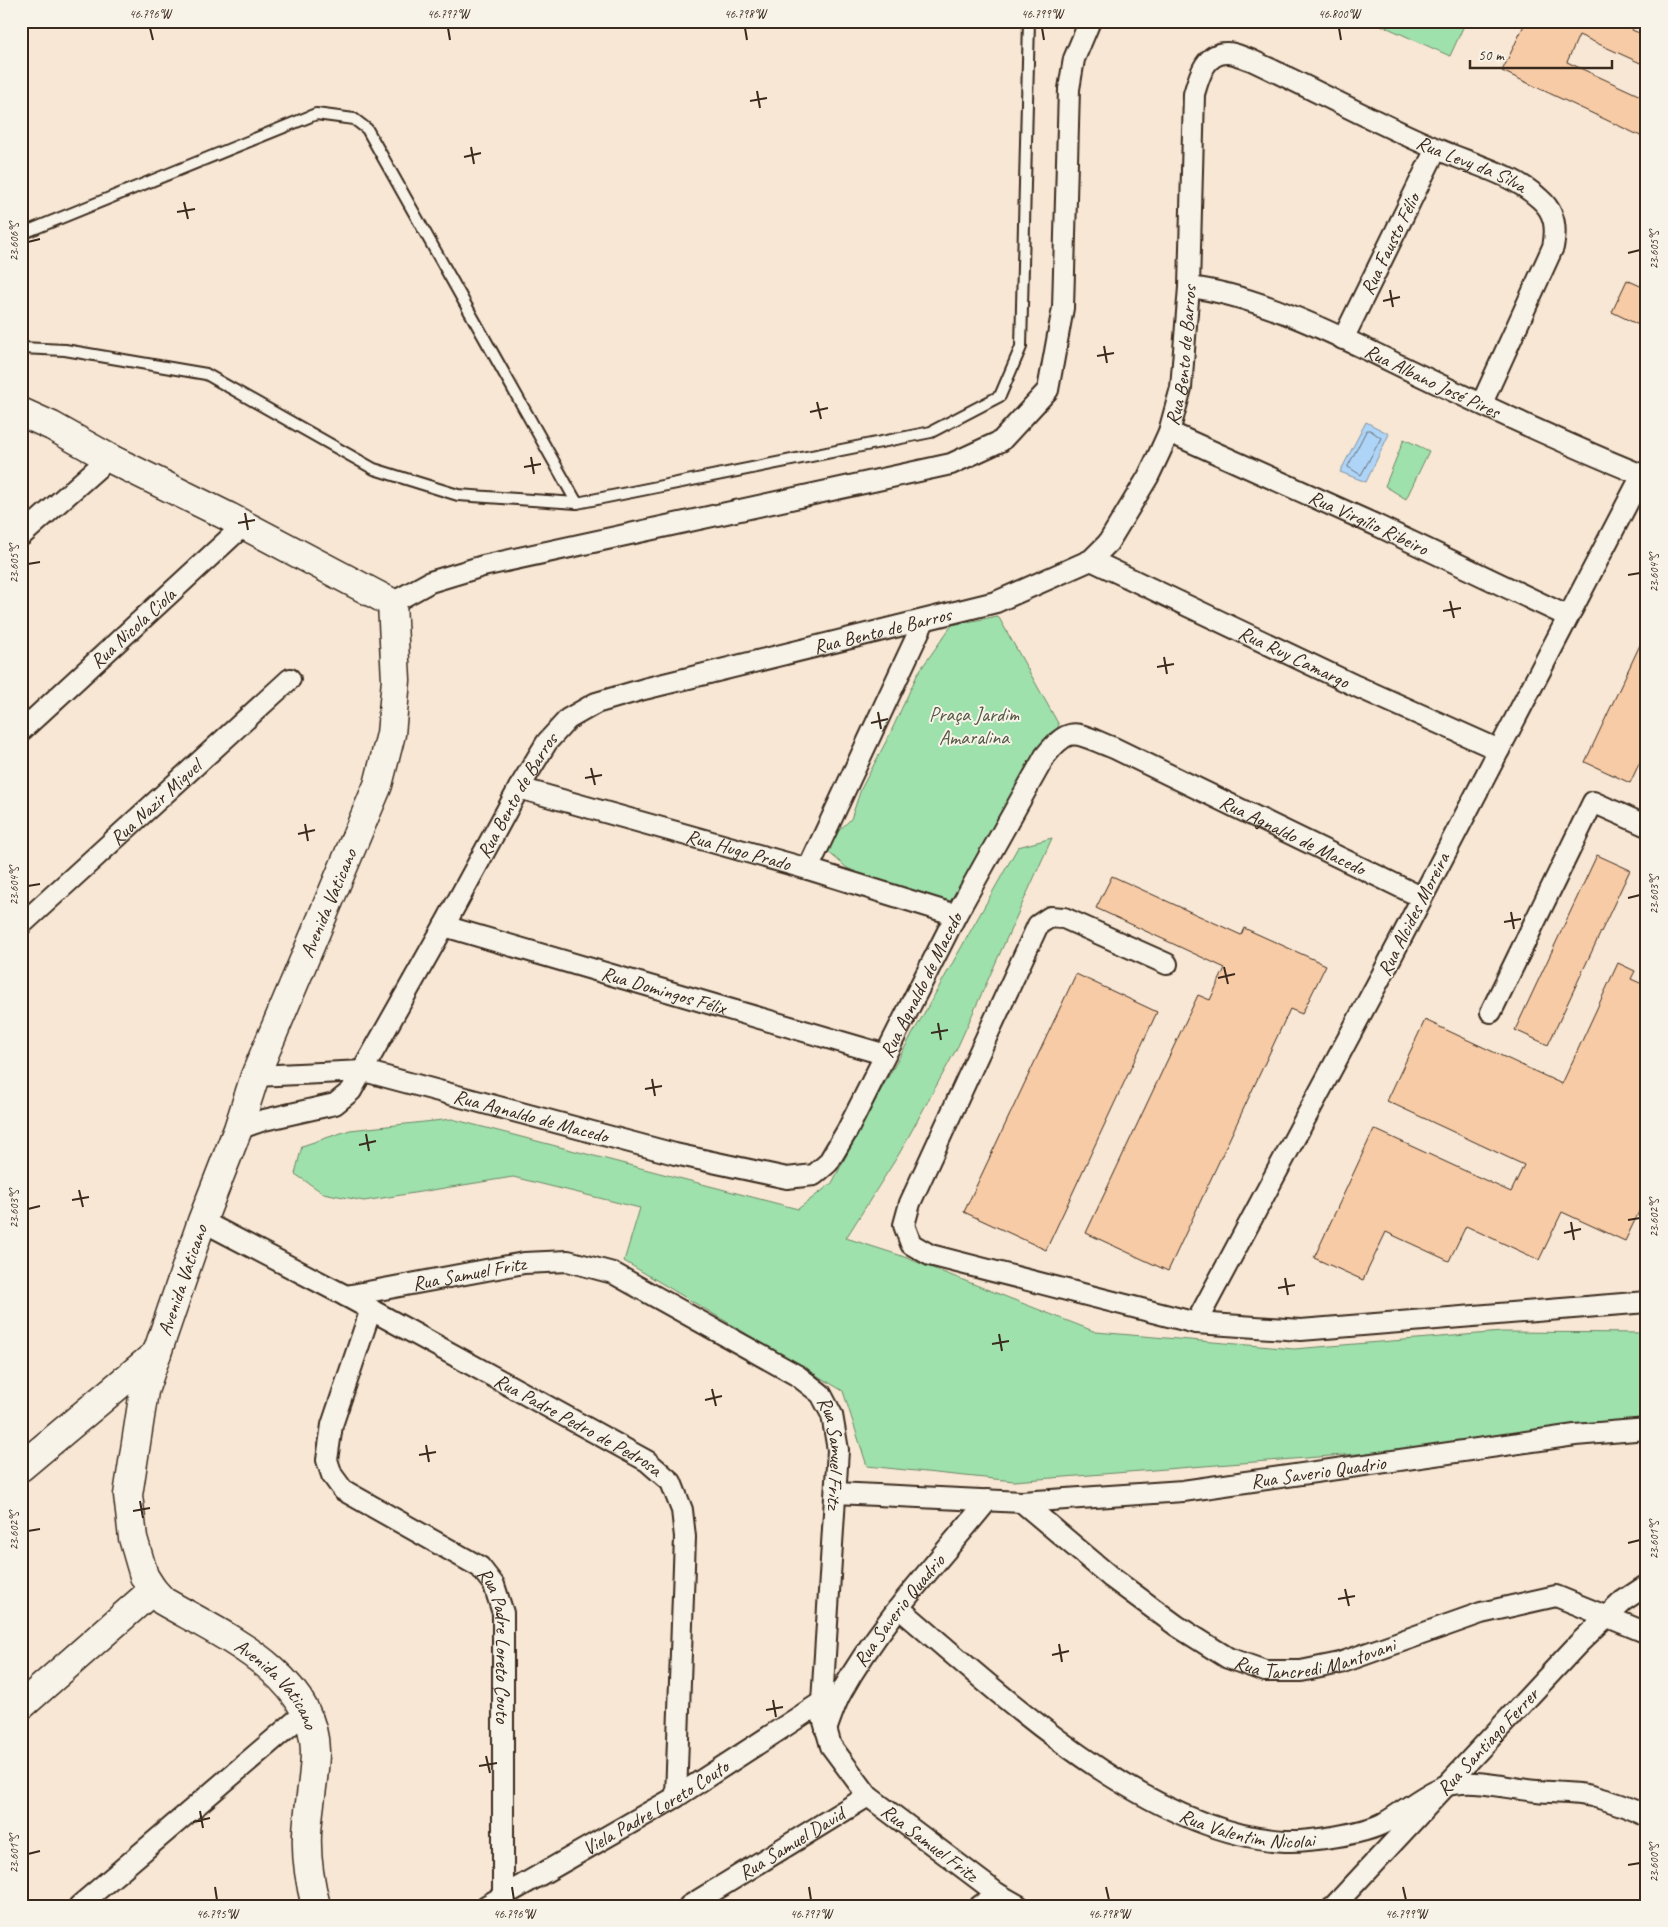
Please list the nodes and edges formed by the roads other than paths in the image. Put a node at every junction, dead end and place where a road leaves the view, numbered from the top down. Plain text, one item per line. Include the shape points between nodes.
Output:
1 (1029, 21) edge
2 (1090, 21) edge
3 (1200, 70) joint
4 (1436, 149) junction
5 (21, 234) edge
6 (1189, 287) junction
7 (1343, 339) junction
8 (21, 348) edge
9 (1482, 403) junction
10 (21, 412) edge
11 (1168, 432) junction
12 (109, 458) junction
13 (1644, 470) edge
14 (576, 503) junction
15 (1627, 504) joint
16 (244, 524) junction
17 (21, 536) edge
18 (1091, 560) junction
19 (392, 602) junction
20 (1567, 616) junction
21 (924, 620) junction
22 (290, 679) dead end
23 (21, 731) edge
24 (1499, 750) junction
25 (519, 788) junction
26 (1647, 826) edge
27 (808, 870) junction
28 (1421, 897) junction
29 (956, 915) junction
30 (21, 925) edge
31 (444, 926) junction
32 (1167, 964) dead end
33 (1491, 1012) dead end
34 (883, 1054) junction
35 (364, 1071) junction
36 (255, 1076) junction
37 (238, 1129) junction
38 (202, 1221) junction
39 (346, 1296) junction
40 (1647, 1302) edge
41 (371, 1309) junction
42 (1196, 1323) junction
43 (157, 1353) junction
44 (1647, 1429) edge
45 (21, 1467) edge
46 (836, 1493) junction
47 (988, 1500) junction
48 (1022, 1502) junction
49 (1647, 1585) edge
50 (153, 1590) junction
51 (899, 1608) junction
52 (1606, 1618) junction
53 (1647, 1633) edge
54 (822, 1702) junction
55 (21, 1706) edge
56 (307, 1711) junction
57 (826, 1730) junction
58 (1446, 1786) junction
59 (868, 1796) junction
60 (676, 1797) junction
61 (1647, 1816) edge
62 (998, 1894) junction
63 (494, 1901) edge
64 (79, 1906) edge
65 (316, 1906) edge
66 (689, 1906) edge
67 (980, 1906) edge
68 (1019, 1906) edge
69 (1334, 1906) edge

1 - 14 lane via 1021,347 1000,396 931,432
2 - 19 street via 1074,59 1069,89 1063,308 1048,390 1001,441 951,464 484,566 430,582
3 - 4 street, Rua Levy da Silva via 1213,57 1228,53 1251,60
3 - 6 street, Rua Bento de Barros via 1194,94
4 - 7 street, Rua Fausto Félio
4 - 9 street, Rua Levy da Silva via 1516,182 1540,199 1552,214 1556,232 1553,247
5 - 14 lane via 316,114 354,119 367,129
6 - 7 street, Rua Albano José Pires via 1256,303
6 - 11 street, Rua Bento de Barros via 1181,388
7 - 9 street, Rua Albano José Pires
8 - 14 lane via 65,350 206,374 374,469 458,495
9 - 13 street, Rua Albano José Pires
10 - 12 street
11 - 18 street, Rua Bento de Barros via 1148,477 1118,528
11 - 20 street, Rua Virgílio Ribeiro via 1376,525
12 - 16 street
12 - 17 street
13 - 15 street, Rua Albano José Pires
15 - 20 street, Rua Alcides Moreira
16 - 19 street
16 - 23 street, Rua Nicola Ciola
18 - 21 street, Rua Bento de Barros via 1018,594
18 - 24 street, Rua Ruy Camargo
19 - 36 street, Avenida Vaticano via 396,680 391,734 378,785
20 - 24 street, Rua Alcides Moreira
21 - 25 street, Rua Bento de Barros via 644,688 596,704 568,720 547,742
21 - 27 street
22 - 30 street, Rua Nazir Miguel
24 - 28 street, Rua Alcides Moreira
25 - 27 street, Rua Hugo Prado
25 - 31 street, Rua Bento de Barros
26 - 33 street via 1593,802
27 - 29 street, Rua Hugo Prado
28 - 29 street, Rua Agnaldo de Macedo via 1114,748 1078,734 1066,734 1045,756
28 - 42 street, Rua Alcides Moreira
29 - 34 street, Rua Agnaldo de Macedo
31 - 34 street, Rua Domingos Félix
31 - 35 street, Rua Bento de Barros
32 - 42 street via 1064,918 1050,917 1038,925 910,1203 904,1225 911,1244 930,1255
34 - 35 street, Rua Agnaldo de Macedo via 828,1162 814,1175 786,1178 684,1156
35 - 36 street
35 - 37 street, Rua Bento de Barros via 351,1091 335,1104
36 - 37 street, Avenida Vaticano
37 - 38 street, Avenida Vaticano
38 - 39 street, Rua Padre Pedro de Pedrosa
38 - 43 street, Avenida Vaticano
39 - 41 street, Rua Padre Pedro de Pedrosa
39 - 46 street, Rua Samuel Fritz via 524,1262 568,1261 613,1273 798,1376 821,1394 832,1416 836,1441
40 - 42 street via 1301,1330
41 - 60 street, Rua Padre Pedro de Pedrosa via 647,1461 671,1482 682,1510 685,1537
41 - 63 street, Rua Padre Loreto Couto via 334,1417 327,1460 332,1475 343,1490 480,1567 494,1585 503,1613
43 - 45 street
43 - 50 street, Avenida Vaticano via 144,1391 128,1495 133,1538 144,1576
44 - 48 street, Rua Saverio Quadrio via 1555,1438 1183,1491
46 - 47 street, Rua Saverio Quadrio
46 - 54 street, Rua Samuel Fritz
47 - 48 street, Rua Saverio Quadrio
47 - 51 street, Rua Saverio Quadrio
48 - 52 street, Rua Tancredi Mantovani via 1112,1578 1177,1626 1228,1658 1265,1671 1302,1671 1340,1663 1481,1614 1556,1596
49 - 52 street, Rua Santiago Ferrer via 1623,1601
50 - 55 street
50 - 56 street, Avenida Vaticano via 163,1601 245,1648 284,1681
51 - 57 street, Rua Saverio Quadrio via 841,1693
51 - 58 street, Rua Valentim Nicolai via 1026,1716 1106,1774 1177,1812 1232,1833 1286,1841 1334,1837 1381,1824
52 - 53 street, Rua Tancredi Mantovani
52 - 58 street, Rua Santiago Ferrer
54 - 57 street, Rua Samuel Fritz
54 - 60 street, Viela Padre Loreto Couto
56 - 64 street
56 - 65 street, Avenida Vaticano via 315,1750 307,1836 311,1887
57 - 59 street, Rua Samuel Fritz via 831,1746
58 - 61 street, Rua Valentim Nicolai via 1477,1783 1589,1795 1627,1806
58 - 69 street, Rua Santiago Ferrer
59 - 62 street, Rua Samuel Fritz
59 - 66 street, Rua Samuel David
60 - 63 street, Viela Padre Loreto Couto
62 - 67 street
62 - 68 street, Rua Samuel Fritz

